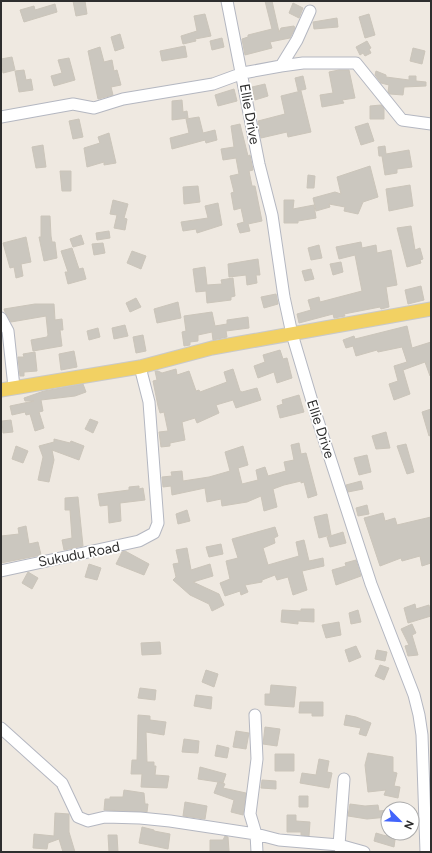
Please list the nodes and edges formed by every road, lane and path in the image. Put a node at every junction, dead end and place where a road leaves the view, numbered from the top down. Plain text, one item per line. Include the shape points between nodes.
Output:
1 (227, 1) edge
2 (310, 11) dead end
3 (281, 66) junction
4 (242, 73) junction
5 (1, 117) edge
6 (431, 124) edge
7 (431, 309) edge
8 (1, 318) edge
9 (292, 334) junction
10 (140, 367) junction
11 (14, 387) junction
12 (1, 390) edge
13 (1, 571) edge
14 (255, 715) dead end
15 (1, 728) edge
16 (344, 779) dead end
17 (256, 834) junction
18 (340, 848) edge
19 (257, 852) edge
20 (364, 852) edge
21 (426, 852) edge

1 - 4 street, Ellie Drive
2 - 3 street via 297,40
3 - 4 street
3 - 6 street via 303,63 356,63 402,120
4 - 5 street via 212,84 123,99 94,108 73,104
4 - 9 street, Ellie Drive via 259,164 272,215
7 - 9 main road
8 - 11 street via 8,331
9 - 10 main road via 212,348
9 - 21 street, Ellie Drive via 371,584 414,695 422,735
10 - 11 main road
10 - 13 street, Sukudu Road via 149,402 158,523 154,533 148,538 117,547
11 - 12 main road
14 - 17 street via 257,759 250,814
15 - 17 street via 62,783 78,817 88,821 105,817 140,818
16 - 18 street
17 - 18 street
17 - 19 street
18 - 20 street

